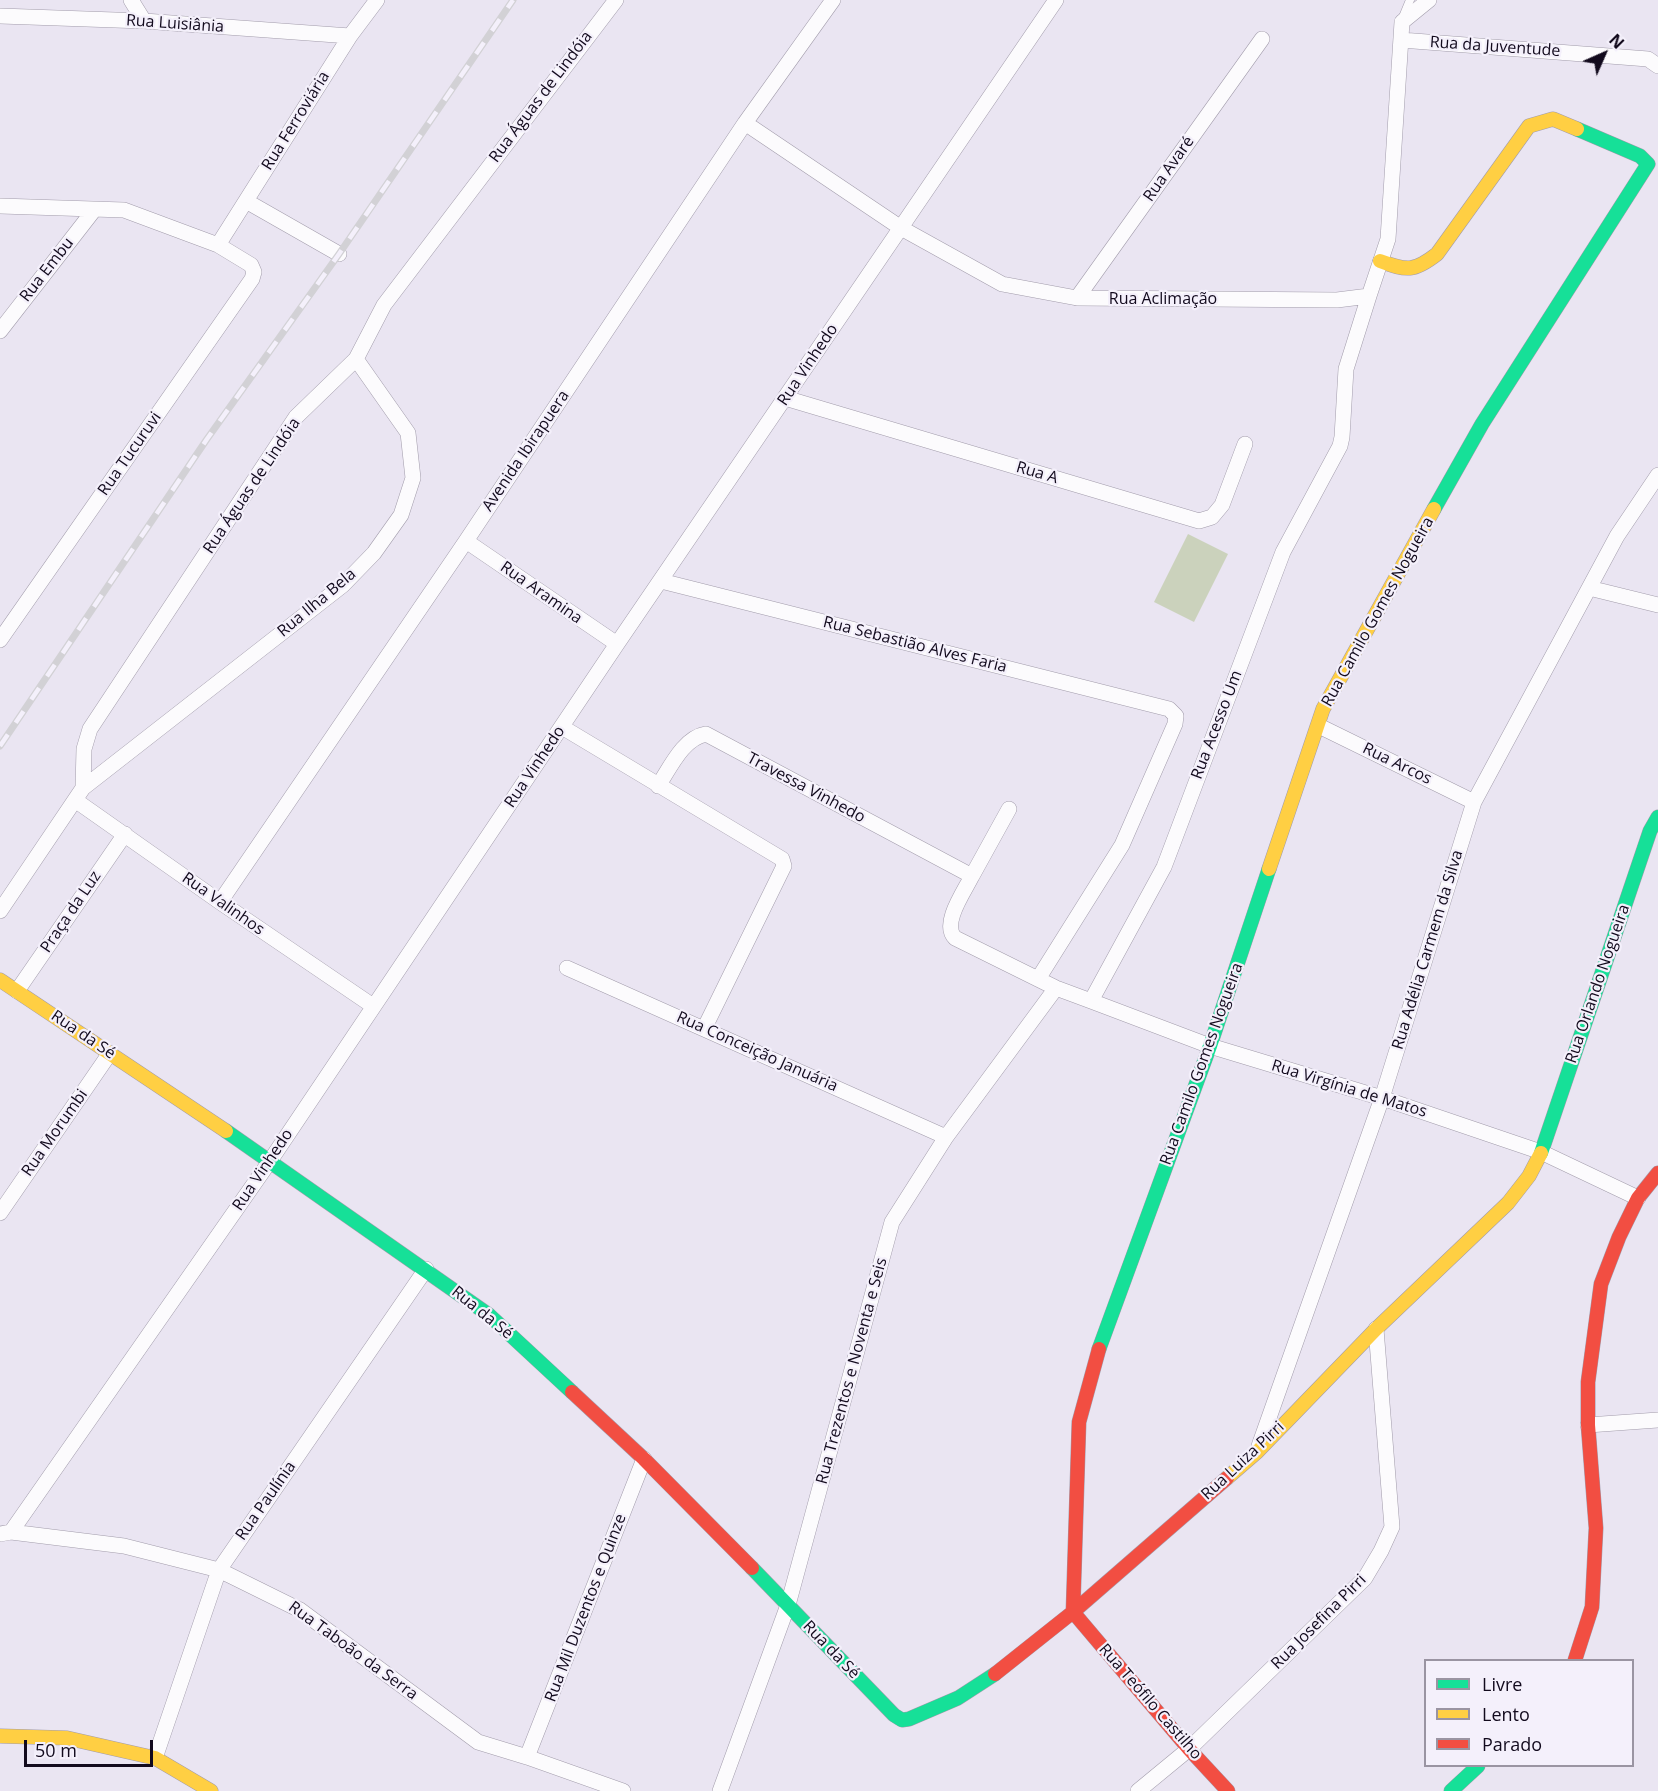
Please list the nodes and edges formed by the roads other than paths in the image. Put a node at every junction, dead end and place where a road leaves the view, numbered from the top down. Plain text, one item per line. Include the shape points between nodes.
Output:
1 (130, 0) edge
2 (377, 0) edge
3 (615, 0) edge
4 (833, 0) edge
5 (1056, 0) edge
6 (1410, 0) edge
7 (1429, 0) edge
8 (0, 16) edge
9 (144, 21) junction
10 (1402, 22) junction
11 (350, 36) junction
12 (1262, 39) dead end
13 (1401, 40) junction
14 (1658, 66) edge
15 (745, 123) junction
16 (246, 201) junction
17 (0, 206) edge
18 (94, 210) junction
19 (901, 228) junction
20 (218, 245) junction
21 (339, 254) dead end
22 (1380, 261) junction
23 (1369, 296) junction
24 (1077, 298) junction
25 (0, 331) edge
26 (356, 359) junction
27 (785, 398) junction
28 (1245, 444) dead end
29 (1658, 475) edge
30 (466, 541) junction
31 (661, 581) junction
32 (1589, 588) junction
33 (1658, 605) edge
34 (0, 640) edge
35 (617, 644) junction
36 (1319, 726) junction
37 (562, 727) junction
38 (658, 786) junction
39 (79, 794) junction
40 (1474, 802) junction
41 (1009, 809) dead end
42 (1658, 817) edge
43 (125, 834) junction
44 (972, 876) junction
45 (220, 902) junction
46 (0, 911) edge
47 (567, 968) dead end
48 (1038, 979) junction
49 (0, 980) edge
50 (1056, 988) junction
51 (17, 991) junction
52 (1091, 1001) junction
53 (373, 1006) junction
54 (704, 1029) junction
55 (1210, 1046) junction
56 (110, 1053) junction
57 (1382, 1098) junction
58 (946, 1137) junction
59 (1541, 1152) junction
60 (270, 1161) junction
61 (1658, 1173) edge
62 (1638, 1198) junction
63 (0, 1212) edge
64 (426, 1269) junction
65 (1376, 1329) junction
66 (1658, 1420) edge
67 (1588, 1425) junction
68 (1257, 1452) junction
69 (644, 1459) junction
70 (6, 1533) edge
71 (219, 1570) junction
72 (788, 1605) junction
73 (1073, 1612) junction
74 (1575, 1659) edge
75 (902, 1720) joint
76 (0, 1736) edge
77 (1189, 1749) junction
78 (527, 1757) junction
79 (154, 1758) junction
80 (1477, 1767) edge
81 (211, 1791) edge
82 (623, 1791) edge
83 (720, 1791) edge
84 (1138, 1791) edge
85 (1228, 1791) edge
86 (1451, 1791) edge

1 - 9 street
2 - 11 street, Rua Ferroviária
3 - 26 street, Rua Águas de Lindóia via 384,305
4 - 15 street, Avenida Ibirapuera
5 - 19 street, Rua Vinhedo
6 - 10 lane
7 - 10 street
8 - 9 street, Rua Luisiânia
9 - 11 street, Rua Luisiânia
10 - 13 street
11 - 16 street, Rua Ferroviária
12 - 24 street, Rua Avaré
13 - 14 street, Rua da Juventude via 1648,59
13 - 22 street via 1388,239
15 - 19 street, Rua Aclimação
15 - 30 street, Avenida Ibirapuera
16 - 20 street, Rua Ferroviária
16 - 21 street
17 - 18 street
18 - 20 street via 124,210
18 - 25 street, Rua Embu
19 - 24 street, Rua Aclimação via 1002,284
19 - 27 street, Rua Vinhedo
20 - 34 street, Rua Tucuruvi via 251,265 252,279
22 - 23 street
22 - 36 street, Rua Camilo Gomes Nogueira via 1406,270 1420,268 1437,254 1529,126 1553,119 1640,156 1648,164 1482,424 1323,709
23 - 24 street, Rua Aclimação via 1337,300
23 - 52 street, Rua Acesso Um via 1346,369 1340,447 1283,552 1164,867
26 - 39 street, Rua Águas de Lindóia via 296,417 90,729
26 - 39 street, Rua Ilha Bela via 408,433 413,478 401,515 375,553 343,585
27 - 28 street, Rua A via 1199,521 1212,517 1222,505
27 - 31 street, Rua Vinhedo
29 - 32 street, Rua Adélia Carmem da Silva via 1617,536
30 - 35 street, Rua Aramina
30 - 45 street, Avenida Ibirapuera
31 - 35 street, Rua Vinhedo
31 - 48 street, Rua Sebastião Alves Faria via 1170,709 1176,716 1175,724 1122,845
32 - 33 street
32 - 40 street, Rua Adélia Carmem da Silva
35 - 37 street, Rua Vinhedo
36 - 40 street, Rua Arcos
36 - 55 street, Rua Camilo Gomes Nogueira
37 - 38 street
37 - 53 street, Rua Vinhedo
38 - 44 street, Travessa Vinhedo via 689,742 706,734
38 - 54 street via 782,859 784,866
39 - 43 street, Rua Valinhos
39 - 46 street
40 - 57 street, Rua Adélia Carmem da Silva
41 - 44 street
42 - 59 street, Rua Orlando Nogueira
43 - 45 street, Rua Valinhos
43 - 51 street, Praça da Luz
44 - 48 street via 949,923 950,933
45 - 53 street, Rua Valinhos
47 - 54 street, Rua Conceição Januária
48 - 50 street
49 - 51 street, Rua da Sé
50 - 52 street, Rua Virgínia de Matos
50 - 58 street, Rua Trezentos e Noventa e Seis
51 - 56 street, Rua da Sé
52 - 55 street, Rua Virgínia de Matos
53 - 60 street, Rua Vinhedo
54 - 58 street, Rua Conceição Januária
55 - 57 street, Rua Virgínia de Matos
55 - 73 street, Rua Camilo Gomes Nogueira via 1093,1365 1079,1422
56 - 60 street, Rua da Sé
56 - 63 street, Rua Morumbi
57 - 59 street, Rua Virgínia de Matos
57 - 68 street, Rua Adélia Carmem da Silva
58 - 72 street, Rua Trezentos e Noventa e Seis via 892,1222
59 - 62 street, Rua Virgínia de Matos
59 - 65 street, Rua Luiza Pirri via 1508,1203
60 - 64 street, Rua da Sé
60 - 70 street, Rua Vinhedo
61 - 62 street
62 - 67 street via 1601,1284 1588,1382
64 - 69 street, Rua da Sé via 489,1315
64 - 71 street, Rua Paulínia
65 - 68 street, Rua Luiza Pirri
65 - 77 street, Rua Josefina Pirri via 1392,1527 1385,1543 1365,1578
66 - 67 street
67 - 74 street via 1596,1528 1592,1607
68 - 73 street, Rua Luiza Pirri
69 - 72 street, Rua da Sé
69 - 78 street, Rua Mil Duzentos e Quinze
70 - 71 street, Rua Taboão da Serra via 124,1546
71 - 78 street, Rua Taboão da Serra via 300,1610 478,1742
71 - 79 street, Rua Paulínia
72 - 75 street, Rua da Sé
72 - 83 street, Rua Trezentos e Noventa e Seis
73 - 75 street, Rua Luiza Pirri via 994,1675 958,1698
73 - 77 street, Rua Teófilo Castilho
76 - 79 street via 68,1738
77 - 84 street, Rua Josefina Pirri
77 - 85 street, Rua Teófilo Castilho
78 - 82 street, Rua Taboão da Serra
79 - 81 street
80 - 86 street

